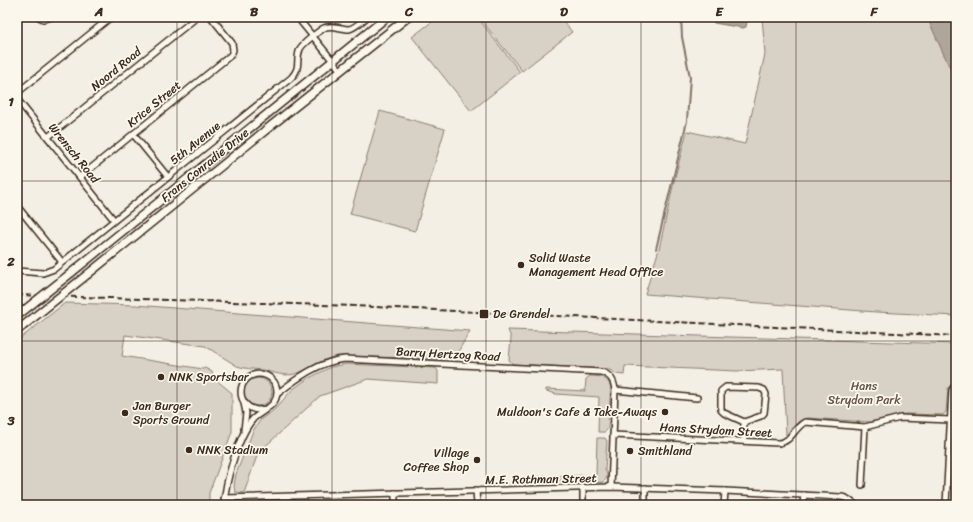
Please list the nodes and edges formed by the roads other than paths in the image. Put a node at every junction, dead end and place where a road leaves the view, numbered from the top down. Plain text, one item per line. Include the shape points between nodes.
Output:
1 (51, 17) edge
2 (111, 17) edge
3 (197, 17) edge
4 (211, 17) edge
5 (297, 17) edge
6 (367, 17) edge
7 (387, 17) edge
8 (408, 17) edge
9 (41, 18) edge
10 (313, 37) junction
11 (332, 61) junction
12 (341, 71) junction
13 (17, 92) edge
14 (17, 99) edge
15 (133, 134) junction
16 (48, 137) junction
17 (80, 177) junction
18 (168, 177) junction
19 (17, 206) edge
20 (114, 220) junction
21 (62, 262) junction
22 (17, 271) edge
23 (17, 316) edge
24 (17, 331) edge
25 (956, 386) edge
26 (615, 390) junction
27 (277, 394) junction
28 (697, 398) dead end
29 (244, 403) junction
30 (266, 408) junction
31 (950, 420) junction
32 (744, 422) junction
33 (865, 427) junction
34 (244, 433) junction
35 (613, 435) junction
36 (744, 441) junction
37 (862, 484) dead end
38 (583, 487) junction
39 (611, 487) junction
40 (645, 488) junction
41 (476, 490) junction
42 (725, 491) junction
43 (395, 492) junction
44 (804, 496) junction
45 (224, 498) junction
46 (224, 505) edge
47 (395, 505) edge
48 (477, 505) edge
49 (583, 505) edge
50 (644, 505) edge
51 (724, 505) edge
52 (803, 505) edge
53 (856, 505) edge
54 (946, 505) edge

1 - 9 street
2 - 13 street
3 - 16 street, Noord Road
4 - 15 street, Krice Street via 232,43 233,50 230,55
5 - 10 street
6 - 10 street, 5th Avenue via 352,28 327,27
7 - 11 main road, Frans Conradie Drive
8 - 12 main road, Frans Conradie Drive
10 - 11 street
10 - 18 street, 5th Avenue via 300,48 298,67 294,76
11 - 12 street
11 - 23 main road, Frans Conradie Drive, bridge
12 - 24 main road, Frans Conradie Drive, bridge
14 - 16 street, Wrensch Road
15 - 17 street, Krice Street
15 - 18 street
16 - 17 street, Wrensch Road
17 - 20 street, Wrensch Road
18 - 20 street, 5th Avenue
19 - 21 street
20 - 21 street, 5th Avenue
21 - 22 street, 5th Avenue via 48,272
25 - 31 street via 952,390
26 - 27 street, Barry Hertzog Road via 611,378 606,373 598,371 350,359 327,364 300,377
26 - 28 street
26 - 35 street
27 - 29 street via 272,378 261,373 255,374 242,383 241,394
27 - 30 street via 275,400
29 - 30 street via 254,409
29 - 34 street
30 - 34 street via 252,420
31 - 33 street, Hans Strydom Street via 900,418
31 - 54 street
32 - 32 street via 721,410 721,391 724,388 759,388 765,392 764,413
32 - 36 street
33 - 36 street, Hans Strydom Street via 805,422 798,426 784,443
33 - 37 street
34 - 45 street via 229,474
35 - 36 street, Hans Strydom Street
35 - 39 street
38 - 39 street, M.E. Rothman Street
38 - 41 street, M.E. Rothman Street
38 - 49 street
39 - 40 street, M.E. Rothman Street
40 - 42 street, M.E. Rothman Street
40 - 50 street
41 - 43 street, M.E. Rothman Street
41 - 48 street
42 - 44 street, M.E. Rothman Street
42 - 51 street
43 - 45 street, M.E. Rothman Street
43 - 47 street
44 - 52 street
44 - 53 street, M.E. Rothman Street via 841,497
45 - 46 street

